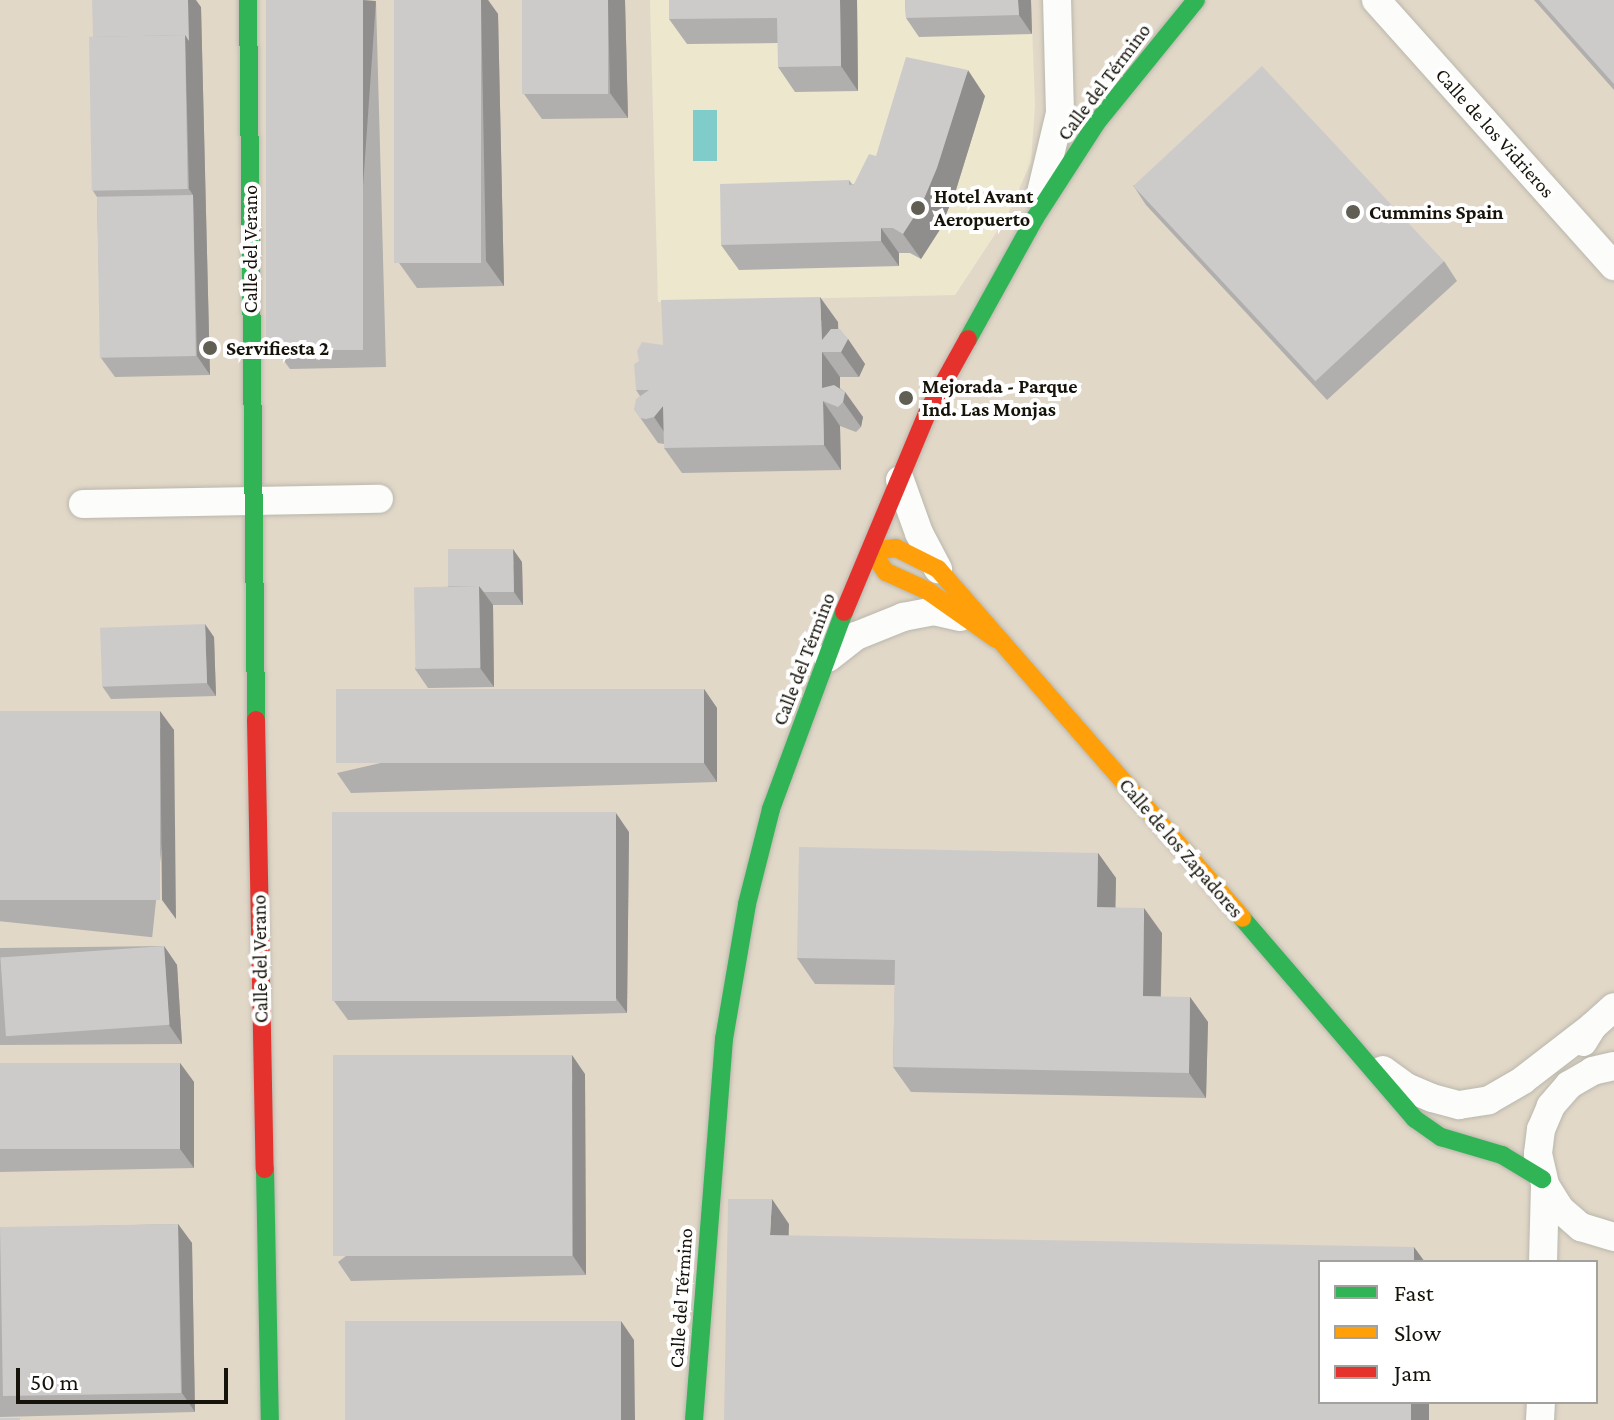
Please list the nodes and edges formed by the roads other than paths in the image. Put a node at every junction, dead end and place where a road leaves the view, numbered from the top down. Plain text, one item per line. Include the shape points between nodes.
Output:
1 (248, 0) edge
2 (1057, 0) edge
3 (1196, 0) edge
4 (1376, 0) edge
5 (1035, 218) junction
6 (1614, 266) edge
7 (900, 480) junction
8 (251, 498) junction
9 (379, 499) dead end
10 (83, 504) dead end
11 (871, 551) junction
12 (938, 569) junction
13 (960, 617) junction
14 (996, 639) junction
15 (824, 661) junction
16 (1604, 1017) edge
17 (1365, 1057) junction
18 (1614, 1066) edge
19 (1551, 1106) junction
20 (1544, 1182) junction
21 (1614, 1237) edge
22 (1543, 1260) edge
23 (270, 1420) edge
24 (694, 1420) edge

1 - 8 street, Calle del Verano
2 - 5 street via 1060,113
3 - 5 street, Calle del Término via 1097,122
4 - 6 street, Calle de los Vidrieros
5 - 7 street, Calle del Término via 929,409
7 - 11 street, Calle del Término
7 - 12 street, Calle de los Zapadores
8 - 9 street
8 - 10 street
8 - 23 street, Calle del Verano
11 - 12 street, Calle de los Zapadores via 896,548
11 - 13 street, Calle de los Zapadores via 886,572 928,591
11 - 15 street, Calle del Término
12 - 14 street, Calle de los Zapadores
13 - 14 street, Calle de los Zapadores
13 - 15 street, Calle de los Zapadores via 934,611 877,625
14 - 17 street, Calle de los Zapadores
15 - 24 street, Calle del Término via 771,809 733,980
16 - 17 street, Calle de los Zapadores via 1489,1100 1459,1105 1406,1087
16 - 19 street via 1570,1062
17 - 20 street, Calle de los Zapadores via 1415,1119 1441,1137 1502,1155
18 - 19 street via 1569,1085
19 - 20 street via 1538,1154
20 - 21 street via 1560,1209 1581,1227
20 - 22 street

